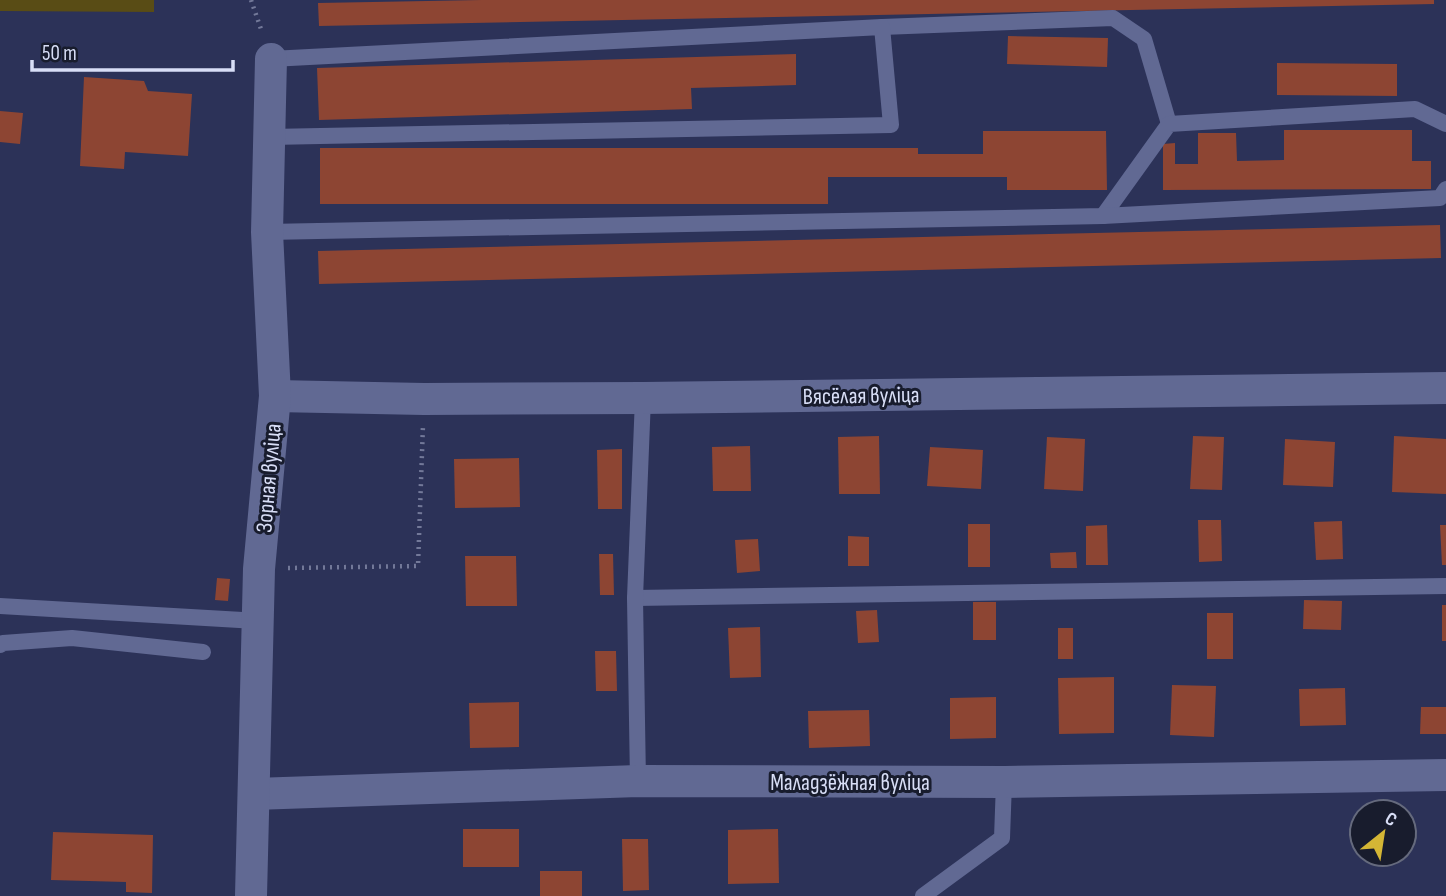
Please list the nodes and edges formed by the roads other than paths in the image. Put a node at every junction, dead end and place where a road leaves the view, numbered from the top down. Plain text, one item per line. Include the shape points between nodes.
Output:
1 (882, 27) junction
2 (271, 60) joint
3 (1169, 124) junction
4 (1446, 124) edge
5 (270, 137) junction
6 (1446, 189) edge
7 (1102, 216) junction
8 (267, 232) junction
9 (1446, 388) edge
10 (275, 396) junction
11 (643, 398) junction
12 (1446, 586) edge
13 (635, 598) junction
14 (0, 606) edge
15 (258, 621) junction
16 (0, 645) edge
17 (203, 652) dead end
18 (1446, 775) edge
19 (638, 781) junction
20 (1004, 782) junction
21 (254, 794) junction
22 (251, 896) edge
23 (923, 896) edge

1 - 2 lane
1 - 3 lane via 1113,18 1144,39
1 - 5 lane via 891,125
2 - 5 street, Зорная вуліца
3 - 4 lane via 1415,109
3 - 7 lane
5 - 8 street, Зорная вуліца
6 - 7 lane via 1440,198
7 - 8 lane
8 - 10 street, Зорная вуліца
9 - 11 street, Вясёлая вуліца
10 - 11 street, Вясёлая вуліца
10 - 15 street, Зорная вуліца
11 - 13 lane
12 - 13 lane
13 - 19 lane
14 - 15 lane
15 - 21 street, Зорная вуліца
16 - 17 lane via 72,638
18 - 20 street, Маладзёжная вуліца
19 - 20 street, Маладзёжная вуліца
19 - 21 street, Маладзёжная вуліца
20 - 23 lane via 1002,838
21 - 22 street, Зорная вуліца

